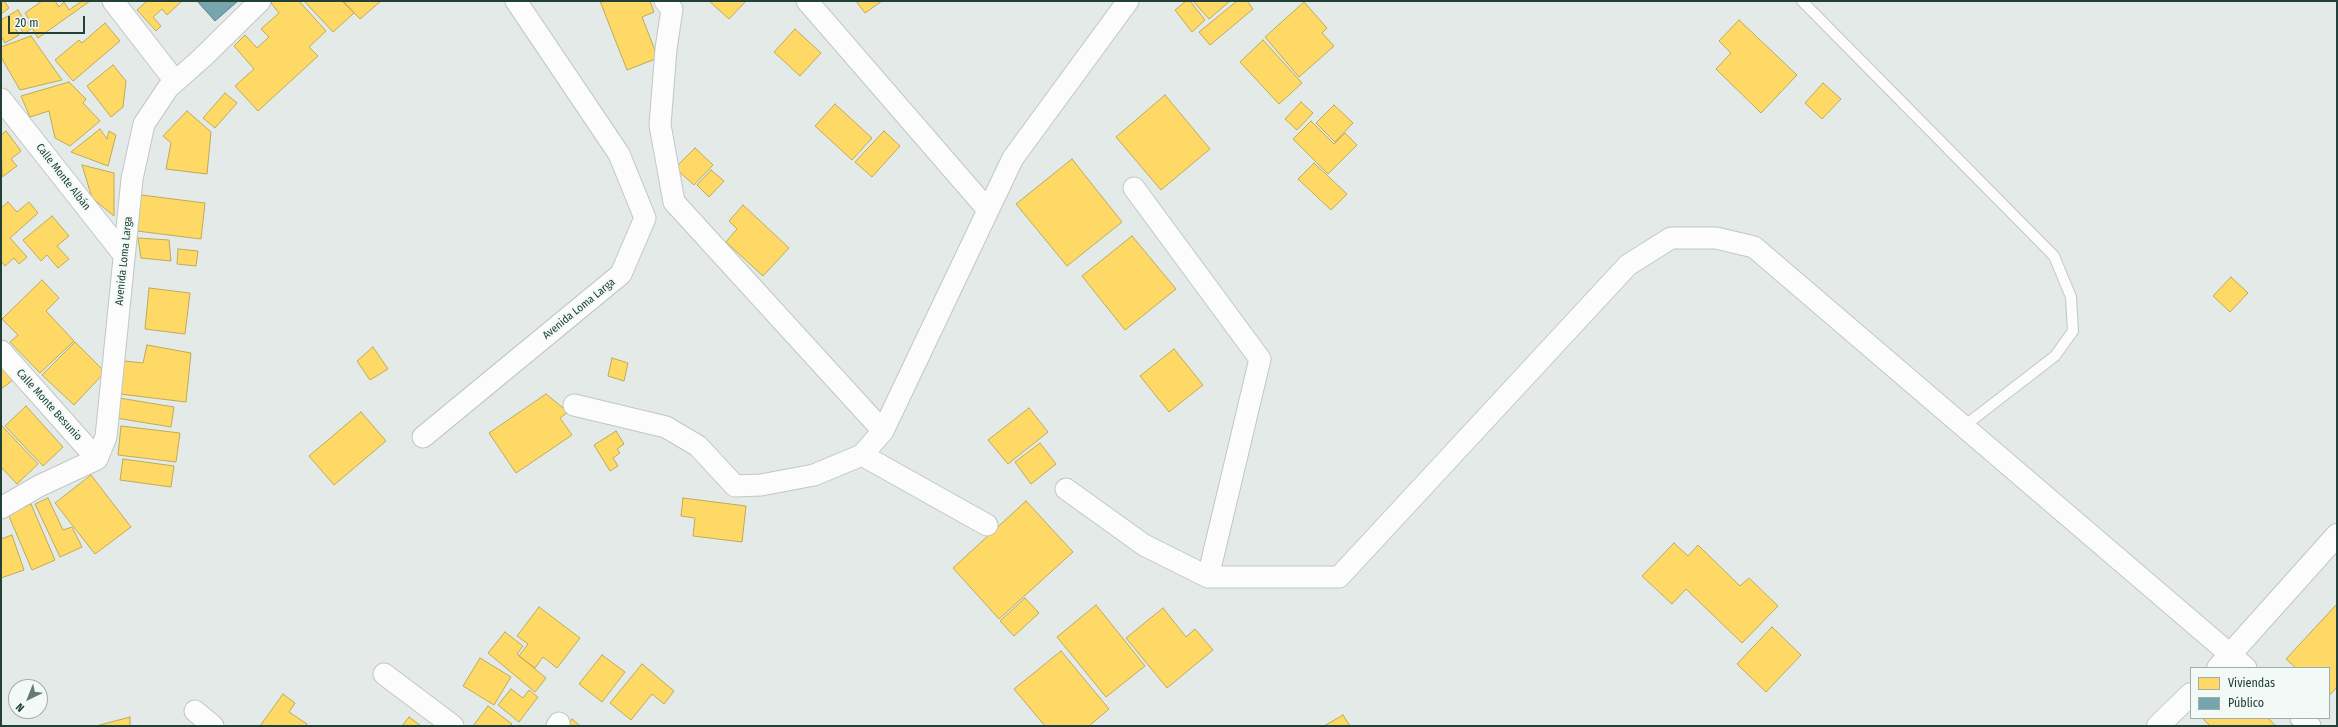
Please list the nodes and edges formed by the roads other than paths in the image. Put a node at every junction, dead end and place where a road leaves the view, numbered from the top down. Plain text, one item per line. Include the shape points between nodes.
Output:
1 (113, 1) edge
2 (260, 1) edge
3 (516, 1) edge
4 (664, 1) edge
5 (807, 1) edge
6 (1128, 1) edge
7 (1802, 1) edge
8 (175, 81) junction
9 (1, 100) edge
10 (1134, 188) dead end
11 (988, 210) junction
12 (124, 255) junction
13 (1, 351) edge
14 (574, 405) dead end
15 (1963, 427) junction
16 (883, 432) junction
17 (423, 437) dead end
18 (862, 455) junction
19 (98, 459) junction
20 (1066, 490) dead end
21 (1, 508) edge
22 (987, 525) dead end
23 (2337, 535) edge
24 (1208, 577) junction
25 (2232, 664) edge
26 (384, 674) dead end
27 (2190, 695) edge
28 (195, 711) dead end
29 (2302, 719) edge
30 (213, 726) edge
31 (453, 726) edge
32 (2158, 726) edge
33 (2310, 726) edge

1 - 8 street
2 - 8 street, Avenida Loma Larga
3 - 17 street, Avenida Loma Larga via 619,154 645,218 620,274
4 - 16 street via 672,9 660,125 674,202
5 - 11 street
6 - 11 street via 1013,158
7 - 15 lane via 2054,256 2071,297 2072,330 2055,356
8 - 12 street, Avenida Loma Larga via 144,124 132,179
9 - 12 street, Calle Monte Albán
10 - 24 street via 1260,359
11 - 16 street
12 - 19 street, Avenida Loma Larga via 106,437
13 - 19 street, Calle Monte Besunio
14 - 18 street via 666,427 698,446 735,486 761,485 814,475
15 - 24 street via 1754,247 1716,238 1671,238 1628,265 1339,577
15 - 25 street
16 - 18 street
18 - 22 street
19 - 21 street via 39,486
20 - 24 street via 1144,545
23 - 25 street
26 - 31 street
27 - 32 street
28 - 30 street
29 - 33 street

